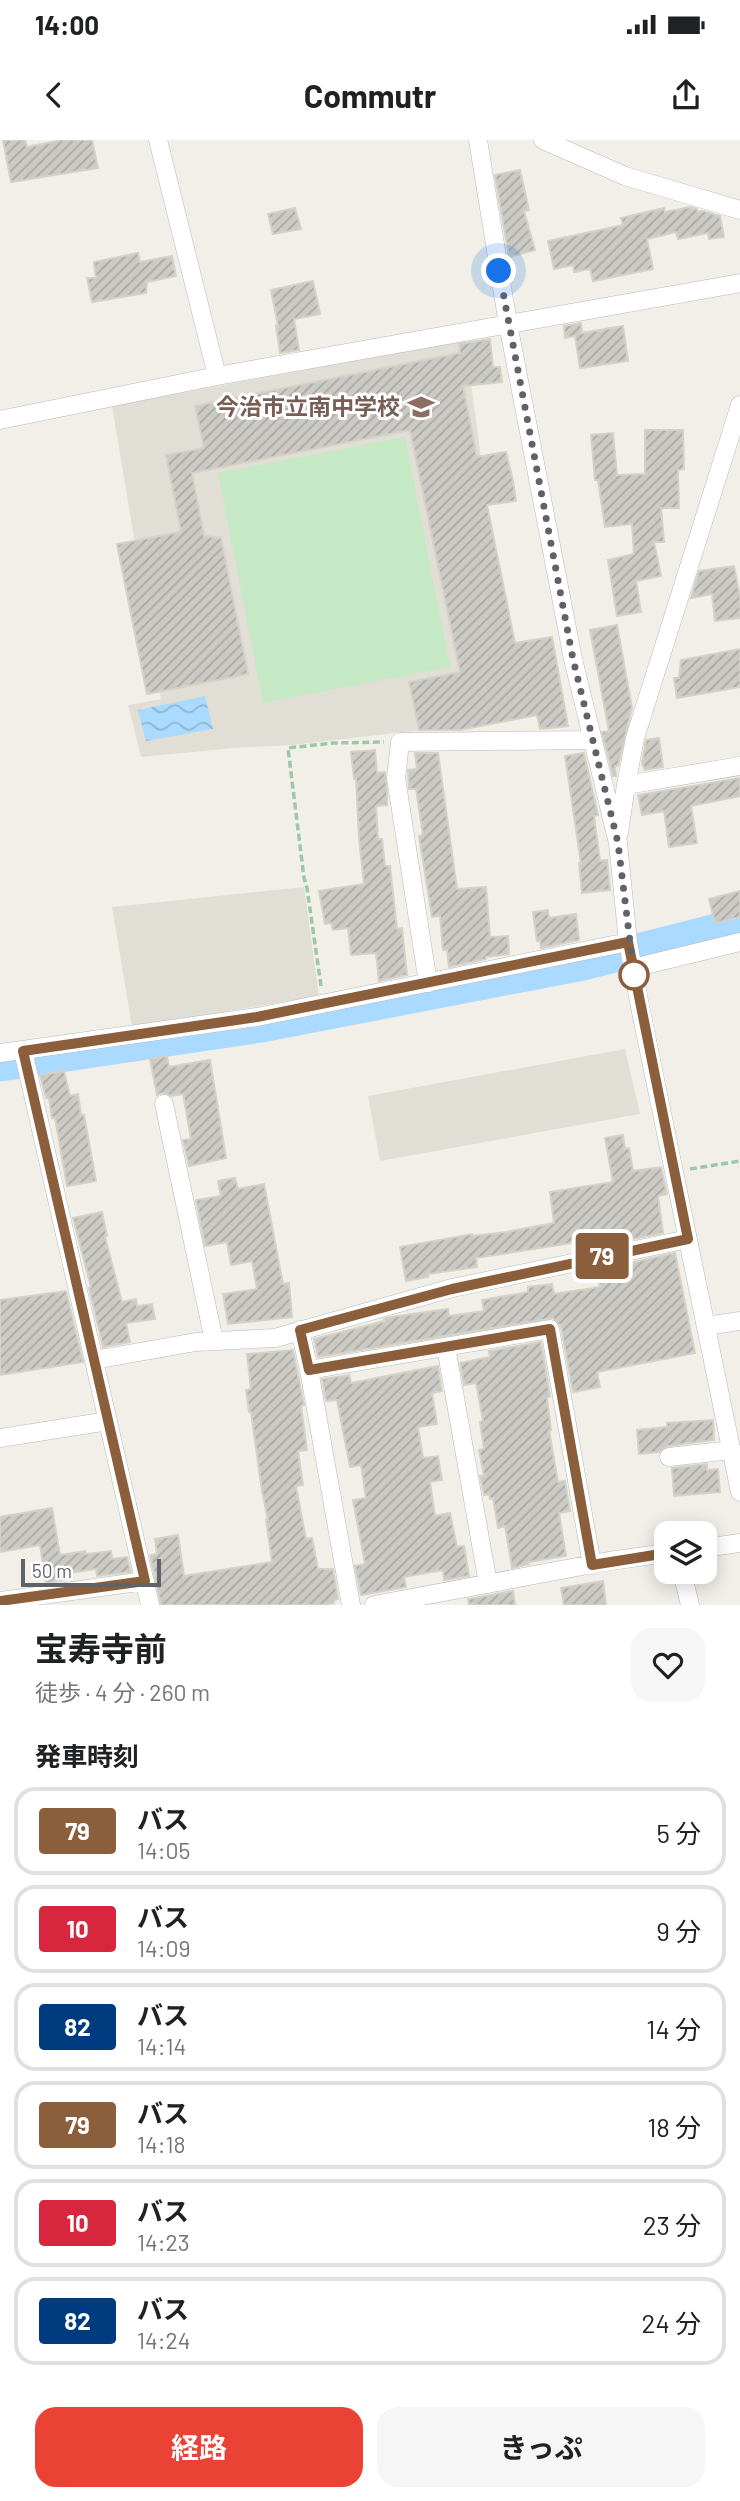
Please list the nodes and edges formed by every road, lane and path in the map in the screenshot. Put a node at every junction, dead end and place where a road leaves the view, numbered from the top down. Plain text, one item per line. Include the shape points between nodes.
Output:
1 (158, 140) edge
2 (478, 140) edge
3 (543, 140) edge
4 (740, 210) edge
5 (740, 283) edge
6 (508, 324) junction
7 (217, 376) junction
8 (740, 405) edge
9 (0, 420) edge
10 (593, 740) junction
11 (400, 742) junction
12 (740, 766) edge
13 (626, 785) junction
14 (618, 843) junction
15 (628, 942) junction
16 (740, 942) edge
17 (633, 968) junction
18 (428, 983) junction
19 (324, 1004) junction
20 (23, 1051) junction
21 (0, 1053) edge
22 (164, 1104) dead end
23 (740, 1161) edge
24 (674, 1171) junction
25 (688, 1239) junction
26 (740, 1321) edge
27 (706, 1326) junction
28 (300, 1330) junction
29 (214, 1341) junction
30 (446, 1347) junction
31 (94, 1360) junction
32 (309, 1370) junction
33 (108, 1422) junction
34 (734, 1428) edge
35 (0, 1438) edge
36 (732, 1450) junction
37 (669, 1457) dead end
38 (740, 1492) edge
39 (740, 1543) edge
40 (717, 1546) edge
41 (654, 1555) edge
42 (592, 1565) junction
43 (145, 1581) junction
44 (488, 1584) junction
45 (685, 1584) edge
46 (0, 1601) edge
47 (150, 1605) edge
48 (351, 1605) edge
49 (374, 1605) edge
50 (690, 1605) edge

1 - 7 street
2 - 6 street
3 - 4 street via 625,176
5 - 6 street
6 - 7 street
6 - 10 street
7 - 9 street
8 - 13 street via 635,738
10 - 11 street
10 - 14 street
11 - 18 street via 396,778
11 - 19 path via 289,748
12 - 13 street
13 - 14 street
14 - 15 street
15 - 17 street
15 - 18 street
16 - 17 street
17 - 24 street
18 - 19 street
19 - 20 street
20 - 21 street
20 - 31 street
22 - 29 street
23 - 24 path
24 - 25 street
25 - 27 street
25 - 28 street via 452,1289
26 - 27 street
27 - 34 street
28 - 29 street via 275,1338
28 - 32 street
29 - 31 street
30 - 32 street
30 - 42 street via 550,1329
30 - 44 street
31 - 33 street
32 - 48 street
33 - 35 street
33 - 43 street
34 - 36 street
36 - 37 street
36 - 38 street
39 - 40 street
41 - 42 street
42 - 44 street
43 - 46 street
43 - 47 street
44 - 49 street
45 - 50 street

